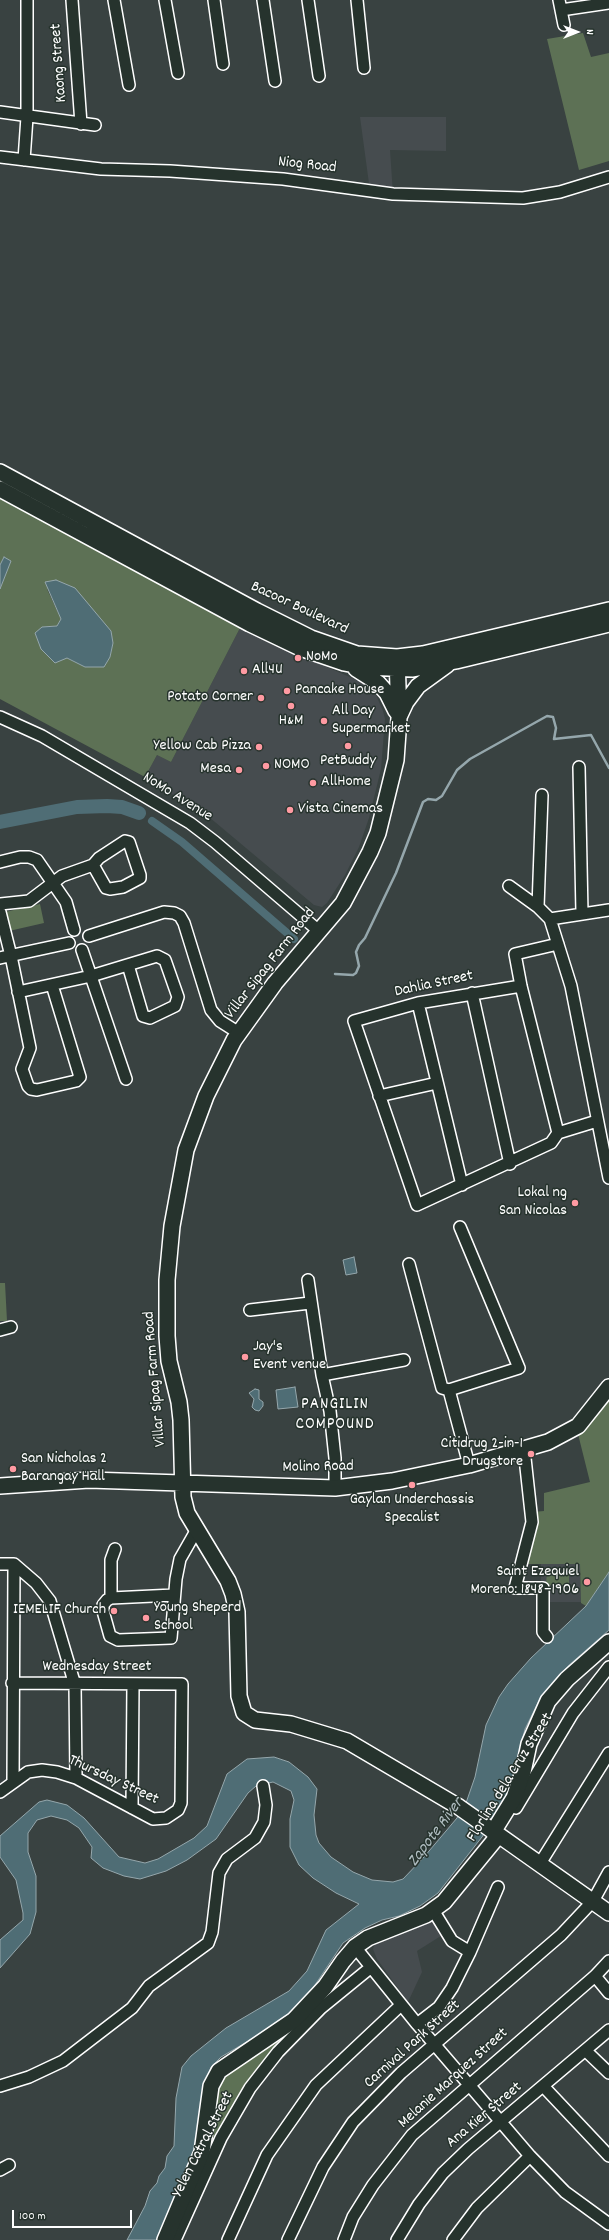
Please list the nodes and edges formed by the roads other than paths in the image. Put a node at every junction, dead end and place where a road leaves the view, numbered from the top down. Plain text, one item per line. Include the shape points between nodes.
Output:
1 (27, 0) edge
2 (72, 0) edge
3 (114, 0) edge
4 (165, 0) edge
5 (214, 0) edge
6 (263, 0) edge
7 (308, 0) edge
8 (357, 0) edge
9 (609, 3) edge
10 (560, 5) edge
11 (564, 26) dead end
12 (223, 64) dead end
13 (364, 68) dead end
14 (178, 72) dead end
15 (319, 76) dead end
16 (275, 81) dead end
17 (129, 85) dead end
18 (0, 112) edge
19 (27, 117) junction
20 (81, 124) junction
21 (95, 125) dead end
22 (0, 157) edge
23 (24, 160) junction
24 (609, 177) edge
25 (0, 472) edge
26 (0, 489) edge
27 (609, 610) edge
28 (609, 624) edge
29 (456, 661) junction
30 (344, 663) junction
31 (397, 663) junction
32 (0, 717) edge
33 (398, 718) junction
34 (579, 767) dead end
35 (542, 795) dead end
36 (0, 862) edge
37 (93, 865) junction
38 (53, 883) junction
39 (510, 886) dead end
40 (0, 904) edge
41 (538, 907) junction
42 (609, 910) edge
43 (0, 912) edge
44 (582, 913) junction
45 (550, 920) junction
46 (74, 930) junction
47 (320, 932) junction
48 (89, 936) junction
49 (69, 943) junction
50 (558, 944) junction
51 (82, 950) junction
52 (11, 956) junction
53 (0, 958) edge
54 (128, 965) junction
55 (91, 976) junction
56 (52, 985) junction
57 (521, 986) junction
58 (18, 992) junction
59 (472, 993) junction
60 (418, 1003) junction
61 (239, 1033) junction
62 (126, 1079) dead end
63 (438, 1083) junction
64 (379, 1096) junction
65 (597, 1121) junction
66 (558, 1133) junction
67 (510, 1164) junction
68 (609, 1178) edge
69 (462, 1185) junction
70 (460, 1227) dead end
71 (408, 1264) dead end
72 (308, 1280) dead end
73 (310, 1303) junction
74 (250, 1310) dead end
75 (11, 1327) dead end
76 (0, 1330) edge
77 (404, 1360) dead end
78 (322, 1375) junction
79 (609, 1387) edge
80 (449, 1390) junction
81 (524, 1449) junction
82 (469, 1465) junction
83 (182, 1482) junction
84 (0, 1486) edge
85 (335, 1488) junction
86 (196, 1531) junction
87 (114, 1549) dead end
88 (0, 1564) edge
89 (14, 1564) junction
90 (174, 1595) junction
91 (111, 1598) junction
92 (547, 1637) dead end
93 (607, 1644) edge
94 (609, 1667) edge
95 (12, 1683) junction
96 (133, 1684) junction
97 (75, 1685) junction
98 (609, 1753) edge
99 (76, 1778) junction
100 (13, 1782) junction
101 (263, 1786) dead end
102 (0, 1792) edge
103 (182, 1795) joint
104 (132, 1808) junction
105 (493, 1832) junction
106 (539, 1865) junction
107 (609, 1872) edge
108 (498, 1887) dead end
109 (593, 1901) junction
110 (433, 1910) junction
111 (609, 1913) edge
112 (355, 1947) junction
113 (470, 1952) junction
114 (609, 1961) edge
115 (370, 1968) junction
116 (595, 1976) junction
117 (609, 1993) edge
118 (401, 2005) junction
119 (417, 2024) junction
120 (609, 2030) edge
121 (435, 2045) junction
122 (586, 2051) junction
123 (609, 2073) edge
124 (0, 2086) edge
125 (469, 2086) junction
126 (544, 2087) junction
127 (501, 2122) junction
128 (530, 2156) junction
129 (609, 2156) edge
130 (609, 2224) edge
131 (165, 2240) edge
132 (175, 2240) edge
133 (228, 2240) edge
134 (288, 2240) edge
135 (344, 2240) edge
136 (397, 2240) edge
137 (453, 2240) edge

1 - 19 street
2 - 20 street, Kaong Street
3 - 17 street
4 - 14 street
5 - 12 street
6 - 16 street
7 - 15 street
8 - 13 street
9 - 10 street
10 - 11 street
18 - 19 street
19 - 20 street
19 - 23 street
20 - 21 street
22 - 23 street, Niog Road
23 - 24 street, Niog Road via 101,169 170,170 283,179 392,194 523,198 560,192
25 - 31 main road, Bacoor Boulevard via 311,638 357,654
26 - 30 main road, Bacoor Boulevard via 250,624 300,648
27 - 31 main road, Bacoor Boulevard
28 - 29 main road, Bacoor Boulevard
29 - 31 main road, Bacoor Boulevard
29 - 33 main road via 437,671 418,686
30 - 31 main road, Bacoor Boulevard via 365,668
30 - 33 main road via 378,683 387,693
31 - 33 main road, Villar Sipag Farm Road
32 - 47 street, NoMo Avenue via 42,736 190,823
33 - 47 main road, Villar Sipag Farm Road via 396,760 378,832 343,903
34 - 44 street
35 - 41 street
36 - 38 street via 29,857 37,860
37 - 37 street via 106,888 123,887 140,878 128,842 125,841
37 - 38 street via 62,876
38 - 40 street via 29,901
38 - 46 street via 66,902
39 - 41 street
41 - 45 street
42 - 44 street
43 - 52 street
44 - 45 street
45 - 50 street
46 - 48 street via 81,929
46 - 49 street via 69,935
47 - 61 main road, Villar Sipag Farm Road via 275,983
48 - 51 street via 88,945
48 - 61 street via 164,912 180,916 211,1010 220,1021
49 - 51 street via 74,949
49 - 52 street
50 - 57 street via 515,954
50 - 65 street via 571,986
51 - 55 street
52 - 53 street
52 - 58 street
54 - 54 street via 143,1016 150,1018 176,1006 178,997 162,957 153,957
54 - 55 street
55 - 56 street
55 - 62 street
56 - 58 street
56 - 58 street via 80,1078 37,1090 28,1086 22,1069 30,1048
57 - 59 street, Dahlia Street
57 - 66 street
59 - 60 street, Dahlia Street
59 - 67 street
60 - 63 street
60 - 64 street, Dahlia Street via 354,1021
61 - 83 main road, Villar Sipag Farm Road via 221,1064 195,1123 186,1150 172,1226 167,1280 167,1336 169,1361 181,1420
63 - 64 street
63 - 69 street
64 - 69 street via 417,1205
65 - 66 street
65 - 68 street
66 - 67 street via 551,1143
67 - 69 street
70 - 80 street via 519,1368
71 - 80 street via 442,1388
72 - 73 street
73 - 74 street
73 - 78 street
75 - 76 street
77 - 78 street
78 - 85 street via 336,1458
79 - 81 main road, Molino Road via 574,1429 548,1442
80 - 82 street
81 - 82 main road, Molino Road
81 - 92 street via 532,1522 515,1588 543,1588 543,1632
82 - 85 main road, Molino Road via 392,1481
83 - 84 main road, Molino Road via 89,1480
83 - 85 main road, Molino Road
83 - 86 main road, Villar Sipag Farm Road via 187,1513
86 - 90 street via 180,1559
86 - 105 main road, Villar Sipag Farm Road via 228,1581 236,1606 239,1696 244,1712 255,1720 291,1724 347,1740 458,1807
87 - 91 street via 111,1560
88 - 89 street
89 - 95 street
89 - 97 street via 36,1583 50,1601
90 - 91 street
90 - 91 street via 171,1638 118,1640 110,1636 103,1604
93 - 105 main road via 566,1679 548,1701 529,1744 514,1798
94 - 105 street, Florlina dela Cruz Street via 573,1713
95 - 97 street, Wednesday Street
95 - 100 street
96 - 97 street, Wednesday Street
96 - 103 street, Wednesday Street via 182,1684
96 - 104 street
97 - 99 street
98 - 106 street
99 - 100 street, Thursday Street via 57,1772 34,1770
99 - 104 street, Thursday Street
100 - 102 street, Thursday Street
101 - 124 street via 266,1806 264,1822 255,1838 227,1859 219,1873 212,1932 208,1943 149,1986 132,2008 62,2062 29,2077
103 - 104 street, Thursday Street via 178,1810 159,1820
105 - 106 main road, Villar Sipag Farm Road
105 - 110 main road, Florlina dela Cruz Street via 455,1890
106 - 109 main road, Villar Sipag Farm Road
107 - 109 street, Carnival Park Street
108 - 113 street
109 - 111 main road, Villar Sipag Farm Road
109 - 121 street, Carnival Park Street via 561,1936
110 - 112 main road, Florlina dela Cruz Street via 413,1921 368,1938
110 - 113 street via 452,1941
112 - 115 street
112 - 131 main road, Florlina dela Cruz Street via 325,1987 294,2020 224,2066 214,2077 202,2152
113 - 119 street via 452,1988 439,2006
114 - 116 street, Melanie Marquez Street
115 - 118 street
115 - 132 street, Yelen Catral Street via 321,2008 278,2052 250,2088 222,2138
116 - 117 street
116 - 125 street, Melanie Marquez Street
118 - 119 street
118 - 133 street via 316,2085 289,2121 267,2155
119 - 121 street
120 - 122 street, Ana Kier Street
121 - 125 street
121 - 134 street, Carnival Park Street via 401,2073 342,2136 307,2198
122 - 123 street
122 - 126 street, Ana Kier Street
125 - 127 street
125 - 135 street, Melanie Marquez Street via 412,2135 369,2191 353,2217
126 - 127 street, Ana Kier Street
126 - 129 street
127 - 128 street
127 - 136 street, Ana Kier Street via 443,2174 419,2204
128 - 130 street via 565,2192
128 - 137 street via 477,2208

